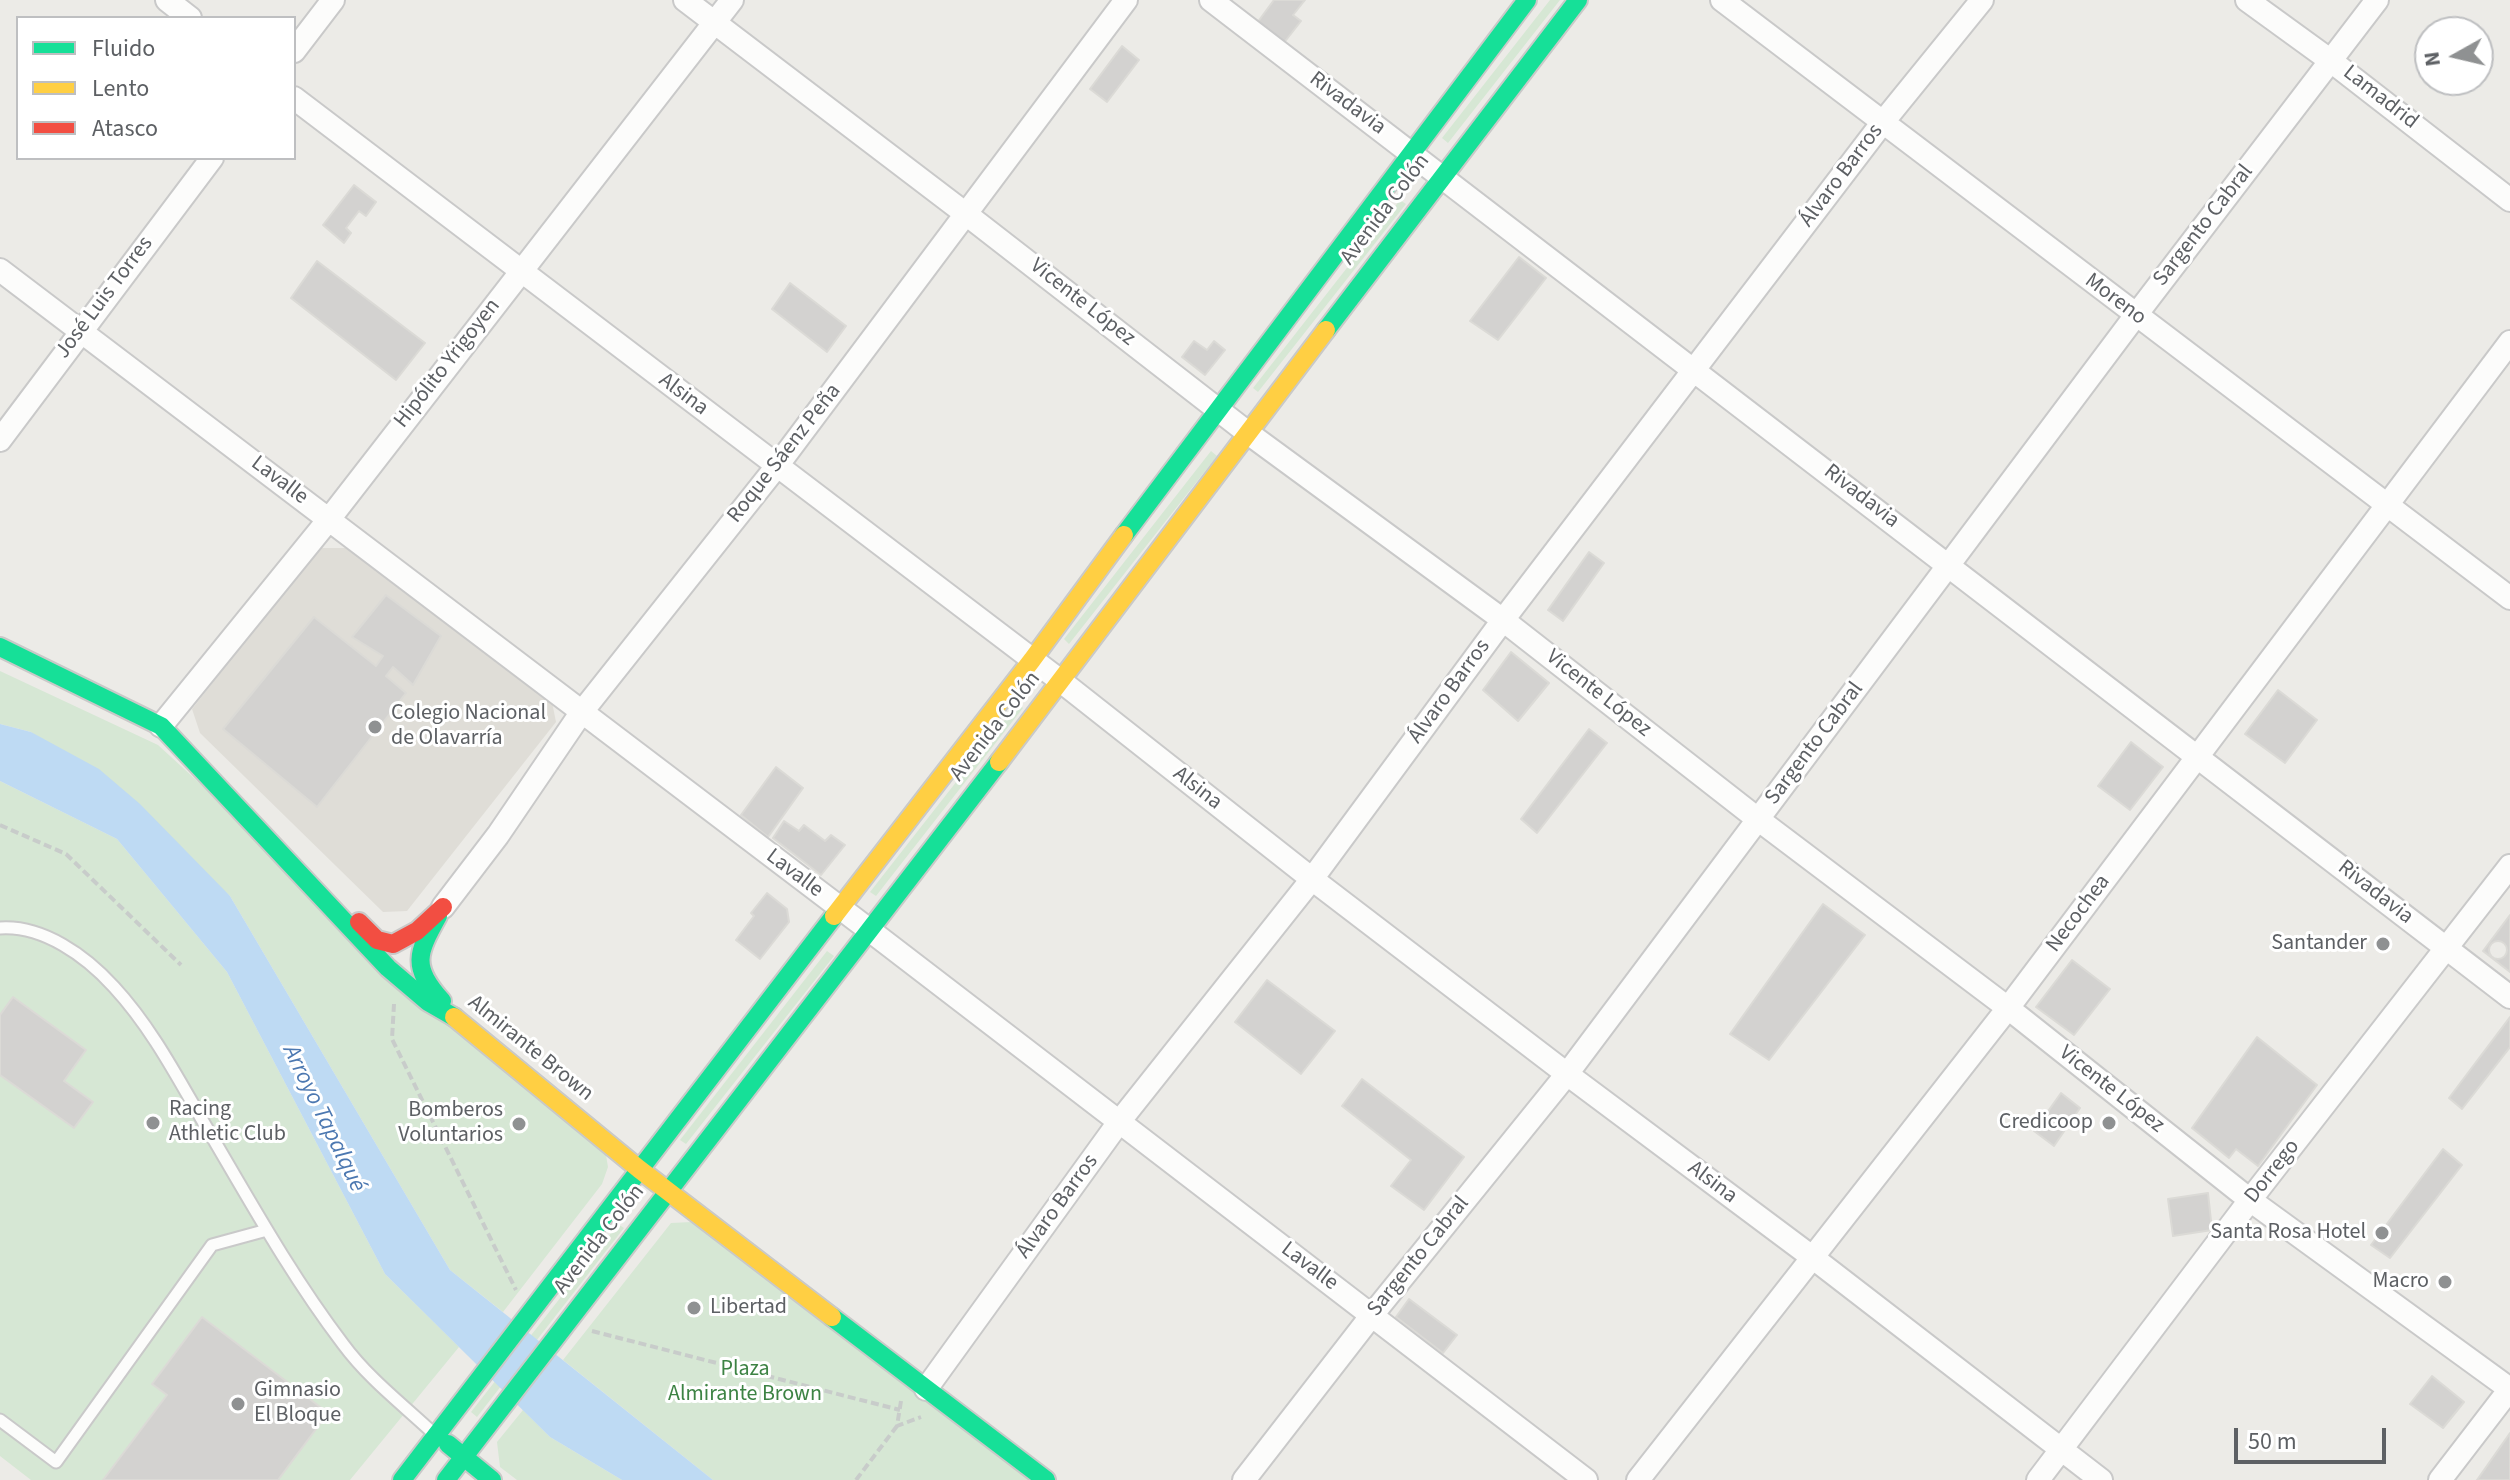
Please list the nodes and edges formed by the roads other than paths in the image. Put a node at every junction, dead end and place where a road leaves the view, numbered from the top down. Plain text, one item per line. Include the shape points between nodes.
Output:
1 (167, 0) edge
2 (333, 0) edge
3 (685, 0) edge
4 (732, 0) edge
5 (1126, 0) edge
6 (1211, 0) edge
7 (1527, 0) edge
8 (1578, 0) edge
9 (1722, 0) edge
10 (1982, 0) edge
11 (2247, 0) edge
12 (2377, 0) edge
13 (187, 16) edge
14 (714, 23) junction
15 (296, 48) edge
16 (2331, 61) junction
17 (296, 100) edge
18 (1883, 122) junction
19 (1410, 152) junction
20 (210, 160) edge
21 (1441, 176) junction
22 (2510, 200) edge
23 (966, 214) junction
24 (0, 270) edge
25 (520, 272) junction
26 (2136, 315) junction
27 (79, 332) junction
28 (2510, 342) edge
29 (1696, 370) junction
30 (1218, 408) junction
31 (1248, 433) junction
32 (0, 440) edge
33 (777, 466) junction
34 (2387, 503) junction
35 (330, 518) junction
36 (1949, 565) junction
37 (2510, 598) edge
38 (1503, 620) junction
39 (0, 647) edge
40 (1032, 660) junction
41 (1062, 682) junction
42 (581, 713) junction
43 (161, 726) junction
44 (2198, 756) junction
45 (1759, 820) junction
46 (2510, 866) edge
47 (1312, 879) junction
48 (321, 895) junction
49 (443, 907) junction
50 (838, 909) junction
51 (0, 928) edge
52 (868, 929) junction
53 (2447, 948) junction
54 (2510, 997) edge
55 (2008, 1008) junction
56 (461, 1021) junction
57 (1567, 1074) junction
58 (1119, 1122) junction
59 (639, 1169) junction
60 (668, 1192) junction
61 (2250, 1200) junction
62 (267, 1230) junction
63 (1812, 1257) junction
64 (1372, 1315) junction
65 (926, 1389) junction
66 (2510, 1389) edge
67 (0, 1420) edge
68 (437, 1436) junction
69 (2062, 1449) junction
70 (464, 1457) junction
71 (402, 1480) edge
72 (446, 1480) edge
73 (492, 1480) edge
74 (1046, 1480) edge
75 (1244, 1480) edge
76 (1586, 1480) edge
77 (1638, 1480) edge
78 (2038, 1480) edge
79 (2101, 1480) edge
80 (2440, 1480) edge

1 - 13 street
2 - 15 street
3 - 14 street, Vicente López
4 - 14 street, Hipólito Yrigoyen
5 - 23 street, Roque Sáenz Peña
6 - 19 street, Rivadavia
7 - 19 main road, Avenida Colón
8 - 21 main road, Avenida Colón
9 - 18 street, Moreno
10 - 18 street, Álvaro Barros
11 - 16 street, Lamadrid
12 - 16 street, Sargento Cabral
14 - 23 street, Vicente López
14 - 25 street, Hipólito Yrigoyen
16 - 22 street, Lamadrid
16 - 26 street, Sargento Cabral
17 - 25 street, Alsina
18 - 26 street, Moreno
18 - 29 street, Álvaro Barros
19 - 21 street, Rivadavia
19 - 30 main road, Avenida Colón
20 - 27 street, José Luis Torres
21 - 29 street, Rivadavia
21 - 31 main road, Avenida Colón
23 - 30 street, Vicente López
23 - 33 street, Roque Sáenz Peña
24 - 27 street, Lavalle
25 - 33 street, Alsina
25 - 35 street, Hipólito Yrigoyen
26 - 34 street, Moreno
26 - 36 street, Sargento Cabral
27 - 32 street, José Luis Torres
27 - 35 street, Lavalle
28 - 34 street, Necochea
29 - 36 street, Rivadavia
29 - 38 street, Álvaro Barros
30 - 31 street, Vicente López
30 - 40 main road, Avenida Colón
31 - 38 street, Vicente López
31 - 41 main road, Avenida Colón
33 - 40 street, Alsina
33 - 42 street, Roque Sáenz Peña
34 - 37 street, Moreno
34 - 44 street, Necochea
35 - 42 street, Lavalle
35 - 43 street, Hipólito Yrigoyen
36 - 44 street, Rivadavia
36 - 45 street, Sargento Cabral
38 - 45 street, Vicente López
38 - 47 street, Álvaro Barros
39 - 43 main road, Almirante Brown
40 - 41 street, Alsina
40 - 50 main road, Avenida Colón
41 - 47 street, Alsina
41 - 52 main road, Avenida Colón
42 - 49 street, Roque Sáenz Peña
42 - 50 street, Lavalle
43 - 48 main road, Almirante Brown
44 - 53 street, Rivadavia
44 - 55 street, Necochea
45 - 55 street, Vicente López
45 - 57 street, Sargento Cabral
46 - 53 street, Dorrego
47 - 57 street, Alsina
47 - 58 street, Álvaro Barros
48 - 49 main road via 377,940 393,944
48 - 56 main road, Almirante Brown via 388,968 428,1002
49 - 56 main road via 420,950 419,965 424,982
50 - 52 street, Lavalle
50 - 59 main road, Avenida Colón
51 - 62 lane via 16,927 54,940 114,986 156,1041
52 - 58 street, Lavalle
52 - 60 main road, Avenida Colón
53 - 54 street, Rivadavia
53 - 61 street, Dorrego
55 - 61 street, Vicente López
55 - 63 street, Necochea
56 - 59 main road, Almirante Brown
57 - 63 street, Alsina
57 - 64 street, Sargento Cabral
58 - 64 street, Lavalle
58 - 65 street, Álvaro Barros
59 - 60 main road, Almirante Brown
59 - 68 main road, Avenida Colón
60 - 65 main road, Almirante Brown
60 - 70 main road, Avenida Colón
61 - 66 street, Vicente López
61 - 69 street, Dorrego
62 - 67 lane via 212,1245 56,1462
62 - 68 lane via 362,1368
63 - 69 street, Alsina
63 - 77 street, Necochea
64 - 75 street, Sargento Cabral
64 - 76 street, Lavalle
65 - 74 main road, Almirante Brown
66 - 80 street
68 - 70 main road
68 - 71 main road, Avenida Colón
69 - 78 street, Dorrego
69 - 79 street, Alsina
70 - 72 main road, Avenida Colón
70 - 73 main road

